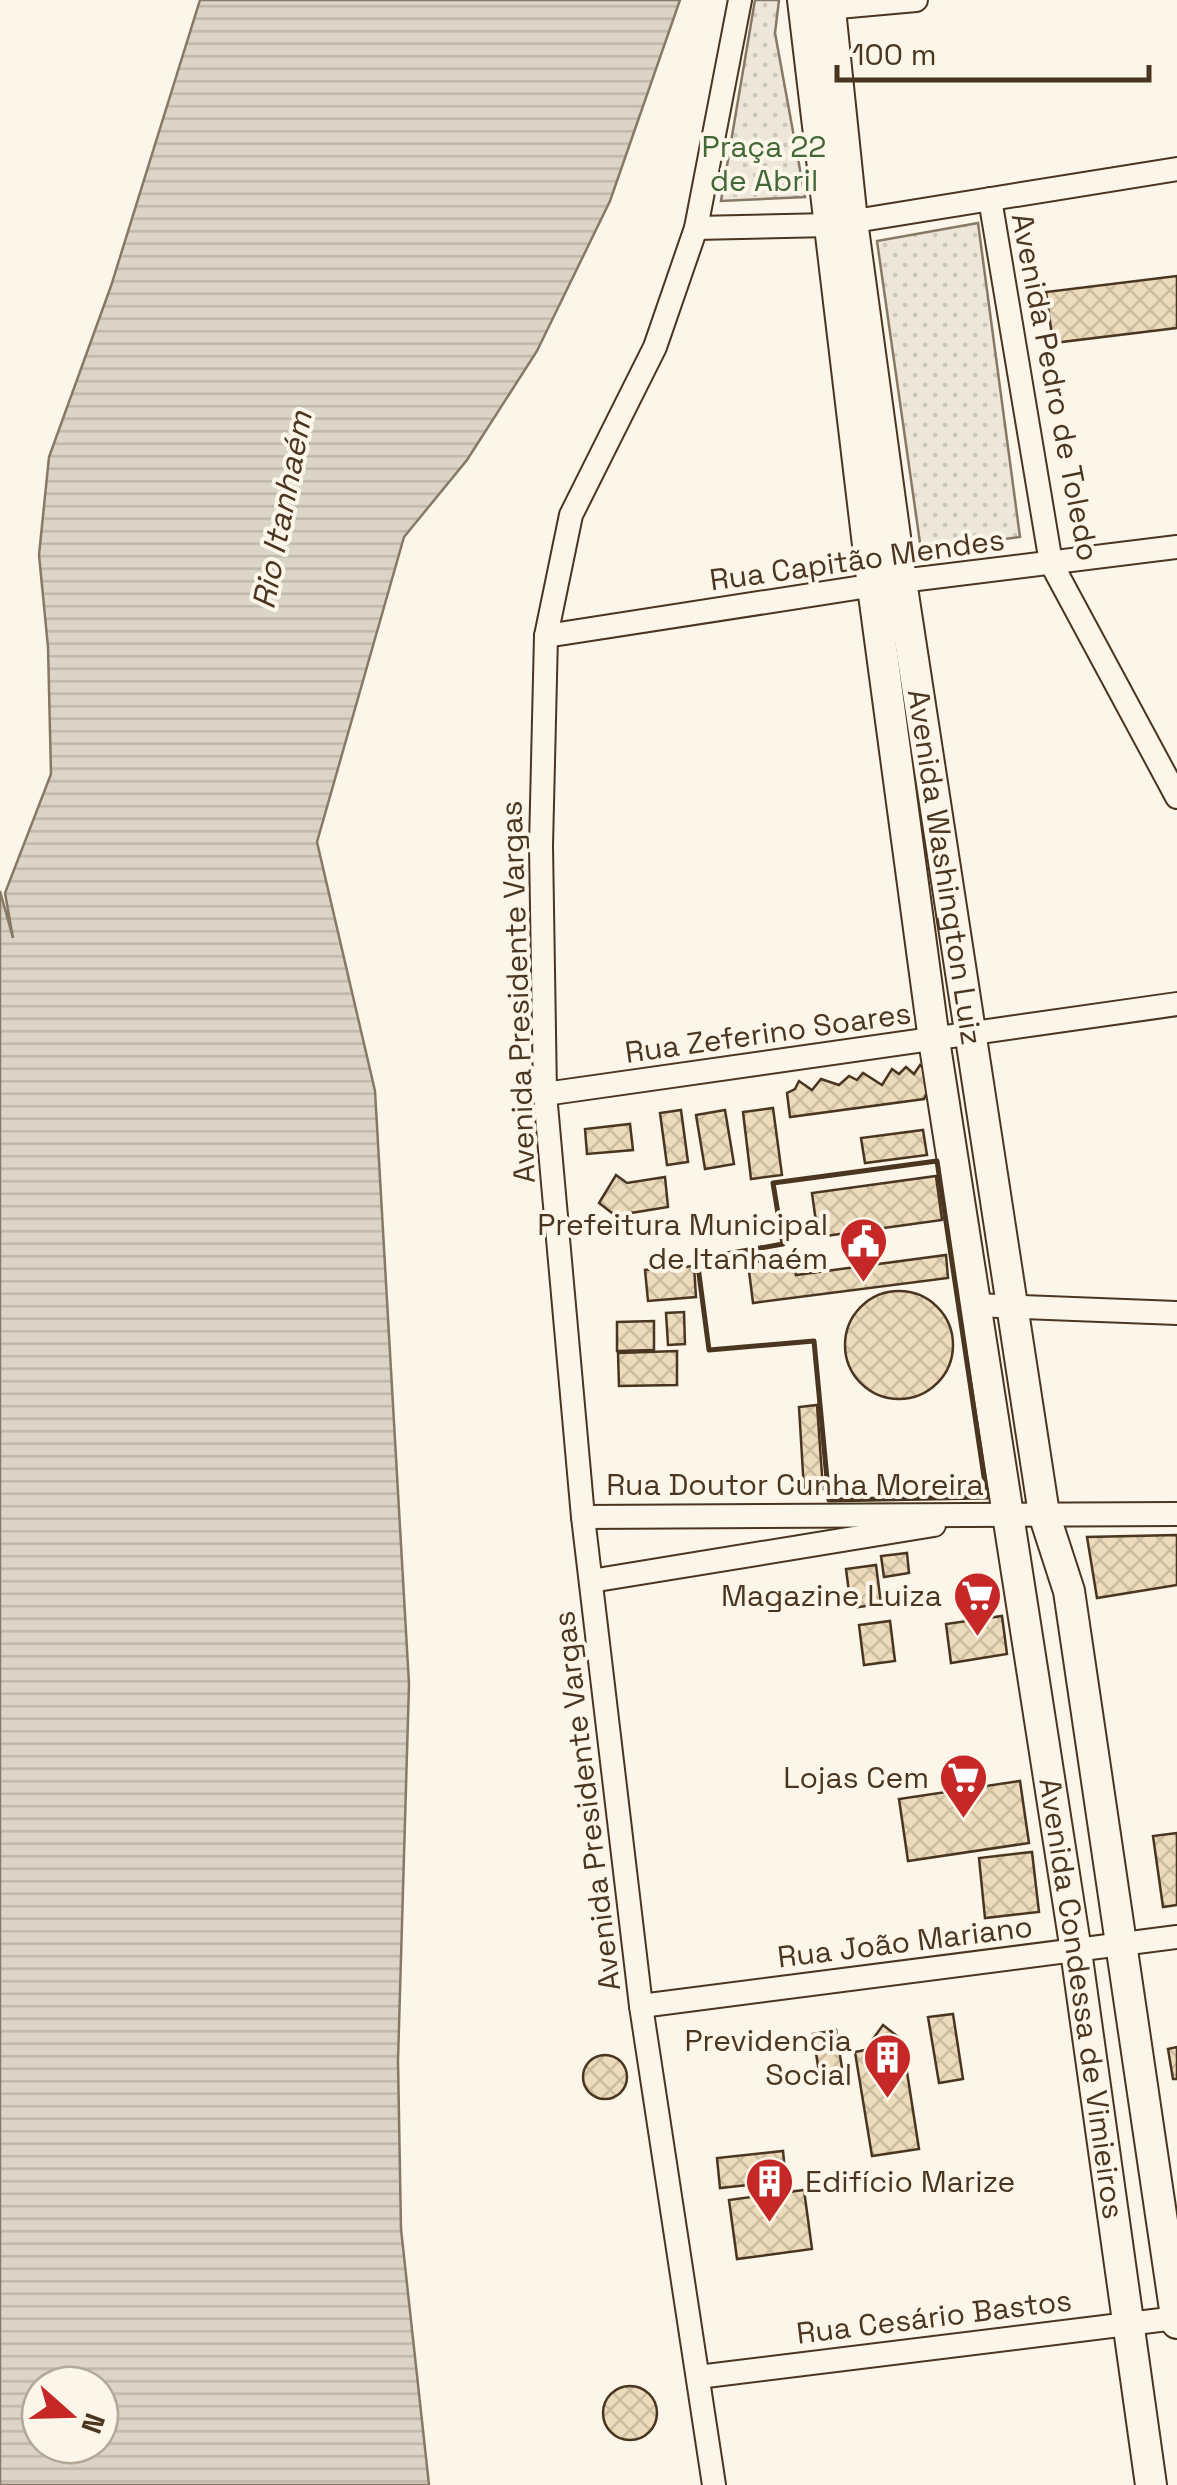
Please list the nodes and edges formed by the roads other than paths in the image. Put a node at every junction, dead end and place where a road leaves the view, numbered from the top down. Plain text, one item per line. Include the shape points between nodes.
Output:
1 (740, 0) edge
2 (916, 0) edge
3 (810, 4) edge
4 (1177, 169) edge
5 (990, 198) junction
6 (841, 223) junction
7 (696, 228) junction
8 (1177, 547) edge
9 (1051, 563) junction
10 (887, 584) junction
11 (546, 636) junction
12 (1177, 797) edge
13 (1177, 1004) edge
14 (974, 1034) junction
15 (934, 1040) junction
16 (545, 1094) junction
17 (974, 1305) junction
18 (1014, 1307) junction
19 (1177, 1313) edge
20 (1006, 1514) junction
21 (1044, 1514) junction
22 (1177, 1514) edge
23 (584, 1517) junction
24 (591, 1581) junction
25 (1177, 1937) edge
26 (1124, 1946) junction
27 (1076, 1951) junction
28 (641, 2006) junction
29 (1177, 2320) edge
30 (1127, 2324) junction
31 (698, 2377) junction
32 (714, 2485) edge
33 (1151, 2485) edge

1 - 7 street, Avenida Presidente Vargas
2 - 3 street
3 - 6 main road, Avenida Washington Luiz
4 - 5 street
5 - 6 street
5 - 9 street, Avenida Pedro de Toledo
6 - 7 street
6 - 10 main road, Avenida Washington Luiz
7 - 11 street, Avenida Presidente Vargas via 655,347 571,516
8 - 9 street, Rua Capitão Mendes
9 - 10 street, Rua Capitão Mendes
9 - 12 street, Avenida Pedro de Toledo
10 - 11 street, Rua Capitão Mendes
10 - 14 main road, Avenida Washington Luiz
10 - 15 main road, Avenida Washington Luiz
11 - 16 street, Avenida Presidente Vargas
13 - 14 street, Rua Zeferino Soares
14 - 15 street, Rua Zeferino Soares
14 - 18 main road, Avenida Washington Luiz
15 - 16 street, Rua Zeferino Soares
15 - 17 main road, Avenida Washington Luiz
16 - 23 street, Avenida Presidente Vargas
17 - 18 street
17 - 20 main road, Avenida Washington Luiz
18 - 19 street
18 - 21 main road, Avenida Washington Luiz
20 - 21 street
20 - 23 street, Rua Doutor Cunha Moreira
20 - 24 street, Rua Doutor Cunha Moreira
20 - 27 main road, Avenida Condessa de Vimieiros
21 - 22 street
21 - 26 main road, Avenida Condessa de Vimieiros via 1069,1591
23 - 24 street, Avenida Presidente Vargas
24 - 28 street, Avenida Presidente Vargas
25 - 26 street, Rua João Mariano
26 - 27 street, Rua João Mariano
26 - 29 main road, Avenida Condessa de Vimieiros
27 - 28 street, Rua João Mariano
27 - 30 main road, Avenida Condessa de Vimieiros
28 - 31 street, Avenida Presidente Vargas
29 - 30 street, Rua Cesário Bastos
30 - 31 street, Rua Cesário Bastos
30 - 33 main road, Avenida Condessa de Vimieiros
31 - 32 street, Avenida Presidente Vargas

